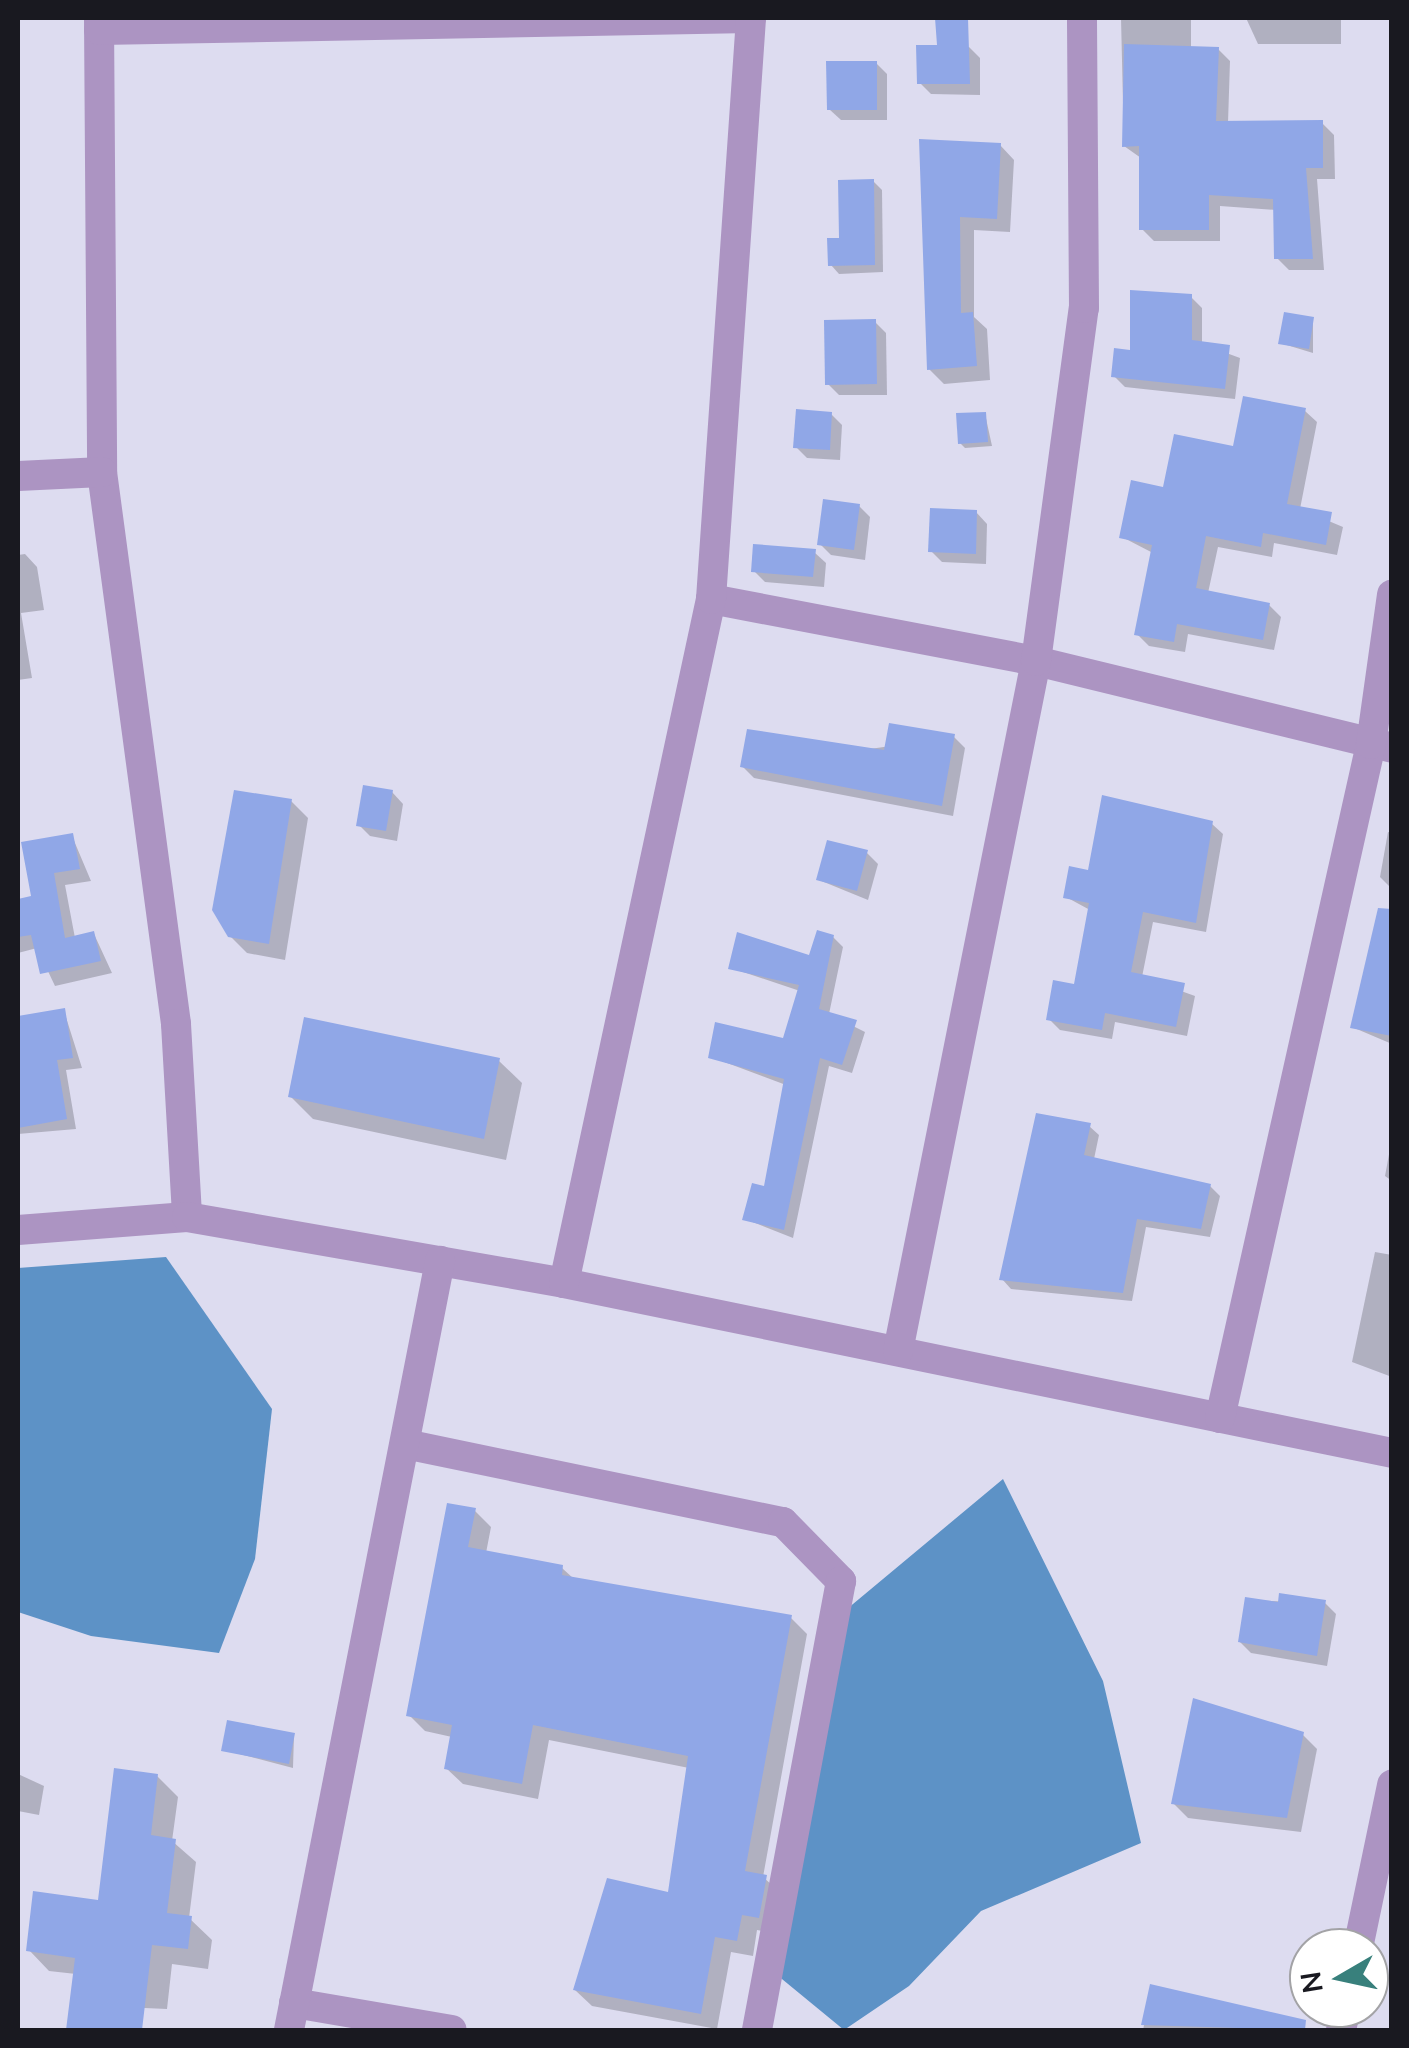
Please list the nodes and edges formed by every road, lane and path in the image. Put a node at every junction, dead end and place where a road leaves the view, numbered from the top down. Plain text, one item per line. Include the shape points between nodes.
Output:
1 (752, 18) edge
2 (1082, 18) edge
3 (99, 24) edge
4 (102, 472) junction
5 (18, 476) edge
6 (1392, 594) edge
7 (711, 599) junction
8 (1036, 661) junction
9 (1381, 746) edge
10 (187, 1217) junction
11 (18, 1230) edge
12 (440, 1261) junction
13 (564, 1283) junction
14 (898, 1351) junction
15 (1220, 1418) junction
16 (404, 1444) junction
17 (1392, 1453) edge
18 (1392, 1785) edge
19 (1362, 1928) edge
20 (292, 2017) edge
21 (452, 2030) edge
22 (757, 2030) edge

1 - 3 street
1 - 7 street
2 - 8 street via 1084,308
3 - 4 street
4 - 5 street
4 - 10 street via 176,1024
6 - 9 street
7 - 8 street
7 - 13 street
8 - 9 street
8 - 14 street
9 - 15 street
10 - 11 street
10 - 12 street
12 - 13 street
12 - 16 street
13 - 14 street
14 - 15 street
15 - 17 street
16 - 20 street
16 - 22 street via 783,1522 840,1581
18 - 19 street
20 - 21 street

